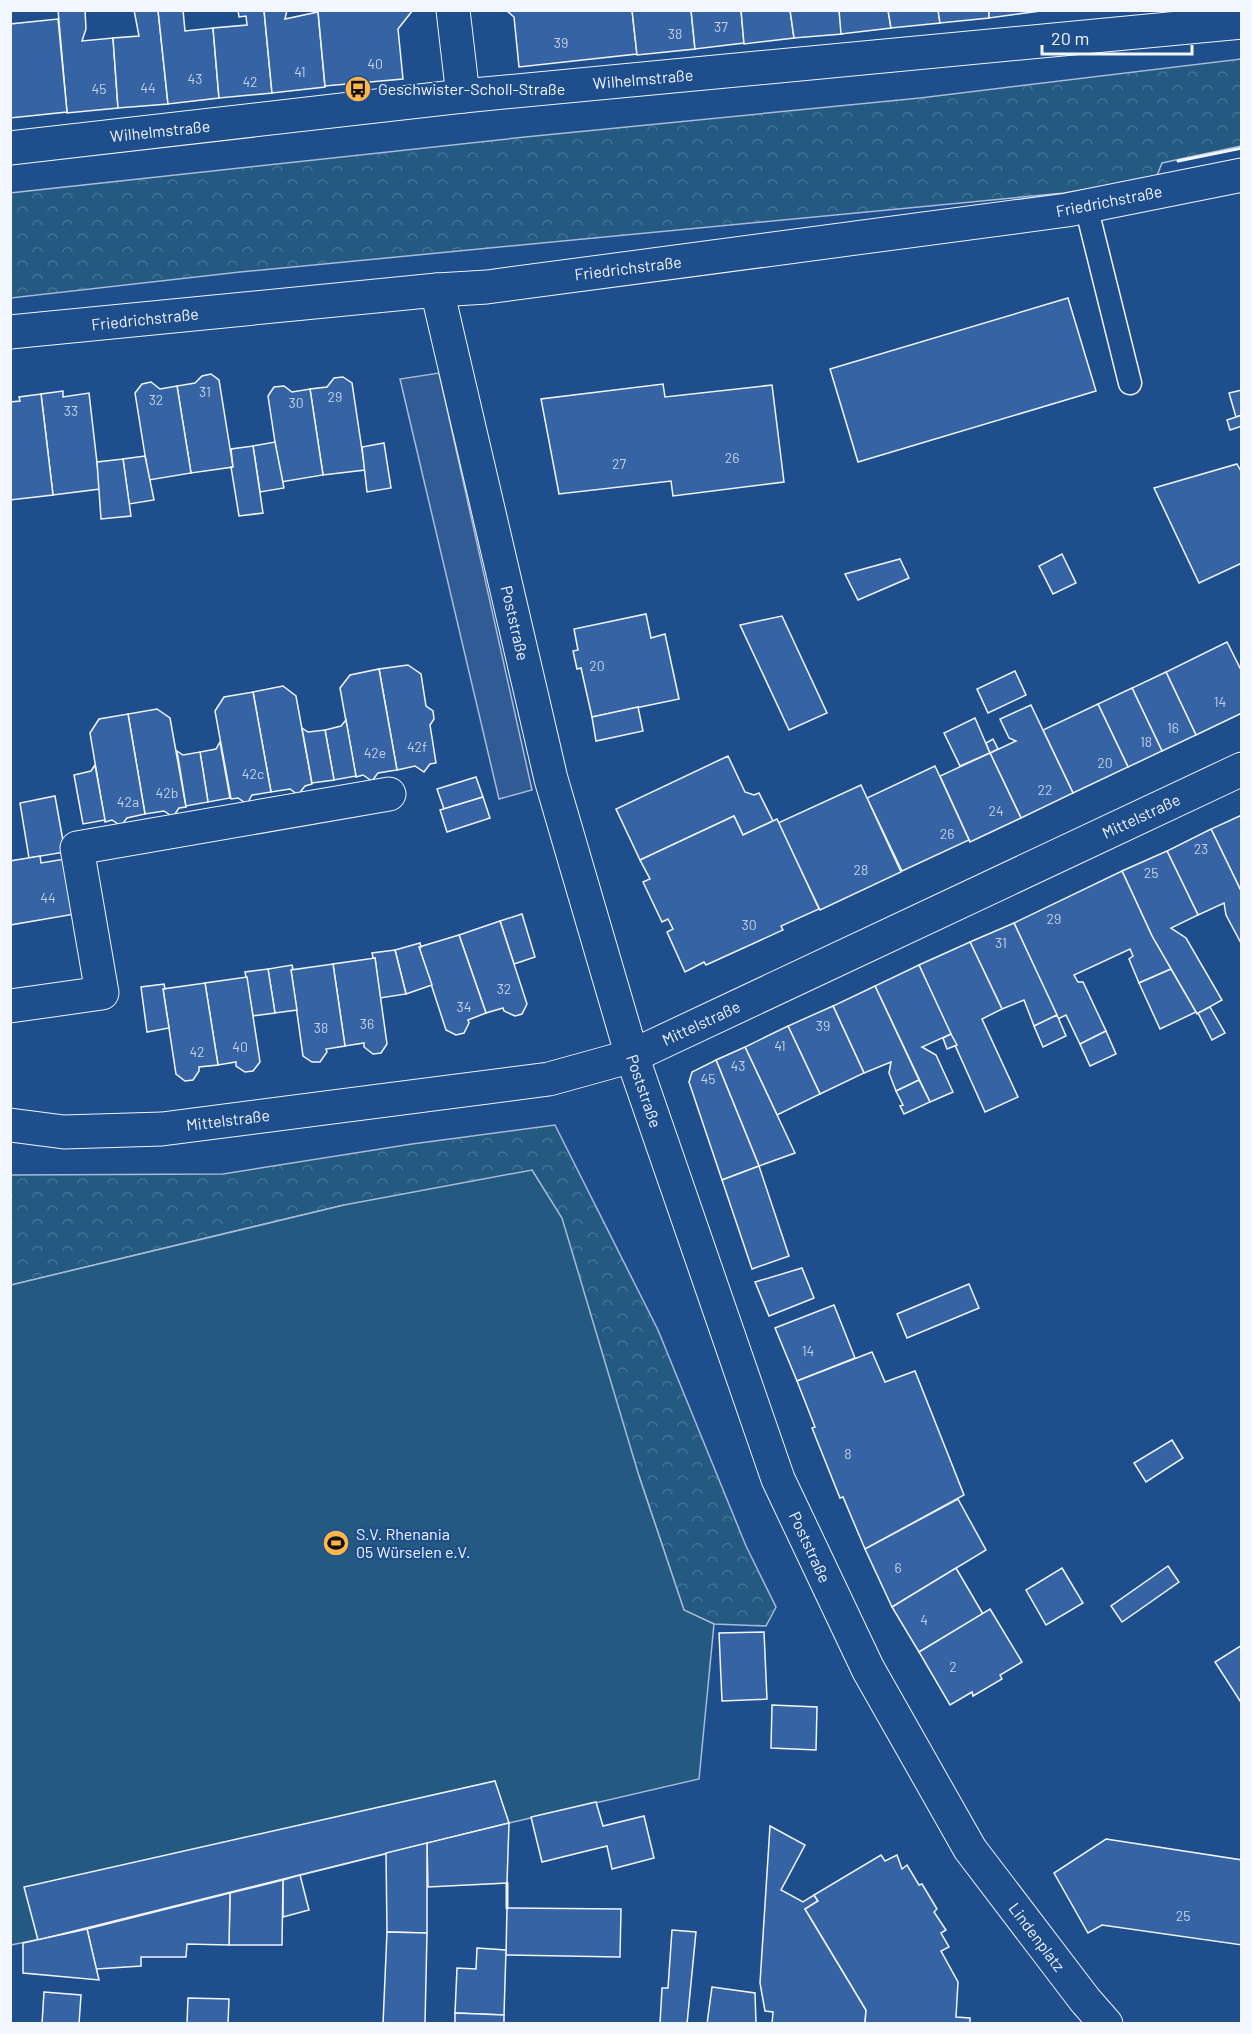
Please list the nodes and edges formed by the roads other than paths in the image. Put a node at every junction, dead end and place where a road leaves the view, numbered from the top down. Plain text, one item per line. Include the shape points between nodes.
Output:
1 (453, 10) edge
2 (1242, 22) edge
3 (463, 96) junction
4 (10, 148) edge
5 (1242, 175) edge
6 (1086, 206) junction
7 (437, 290) junction
8 (10, 332) edge
9 (1130, 383) dead end
10 (1242, 769) edge
11 (388, 794) dead end
12 (10, 1006) edge
13 (632, 1056) junction
14 (10, 1125) edge
15 (970, 1849) joint
16 (1106, 2024) edge

1 - 3 street
2 - 3 street, Wilhelmstraße
3 - 4 street, Wilhelmstraße
5 - 6 street, Friedrichstraße
6 - 7 street, Friedrichstraße via 487,287
6 - 9 lane
7 - 8 street, Friedrichstraße
7 - 13 street, Poststraße via 551,779
10 - 13 street, Mittelstraße
11 - 12 street via 76,848 102,993
13 - 14 street, Mittelstraße via 549,1079 162,1129 64,1132
13 - 15 street, Poststraße via 778,1479 868,1669
15 - 16 street, Lindenplatz

